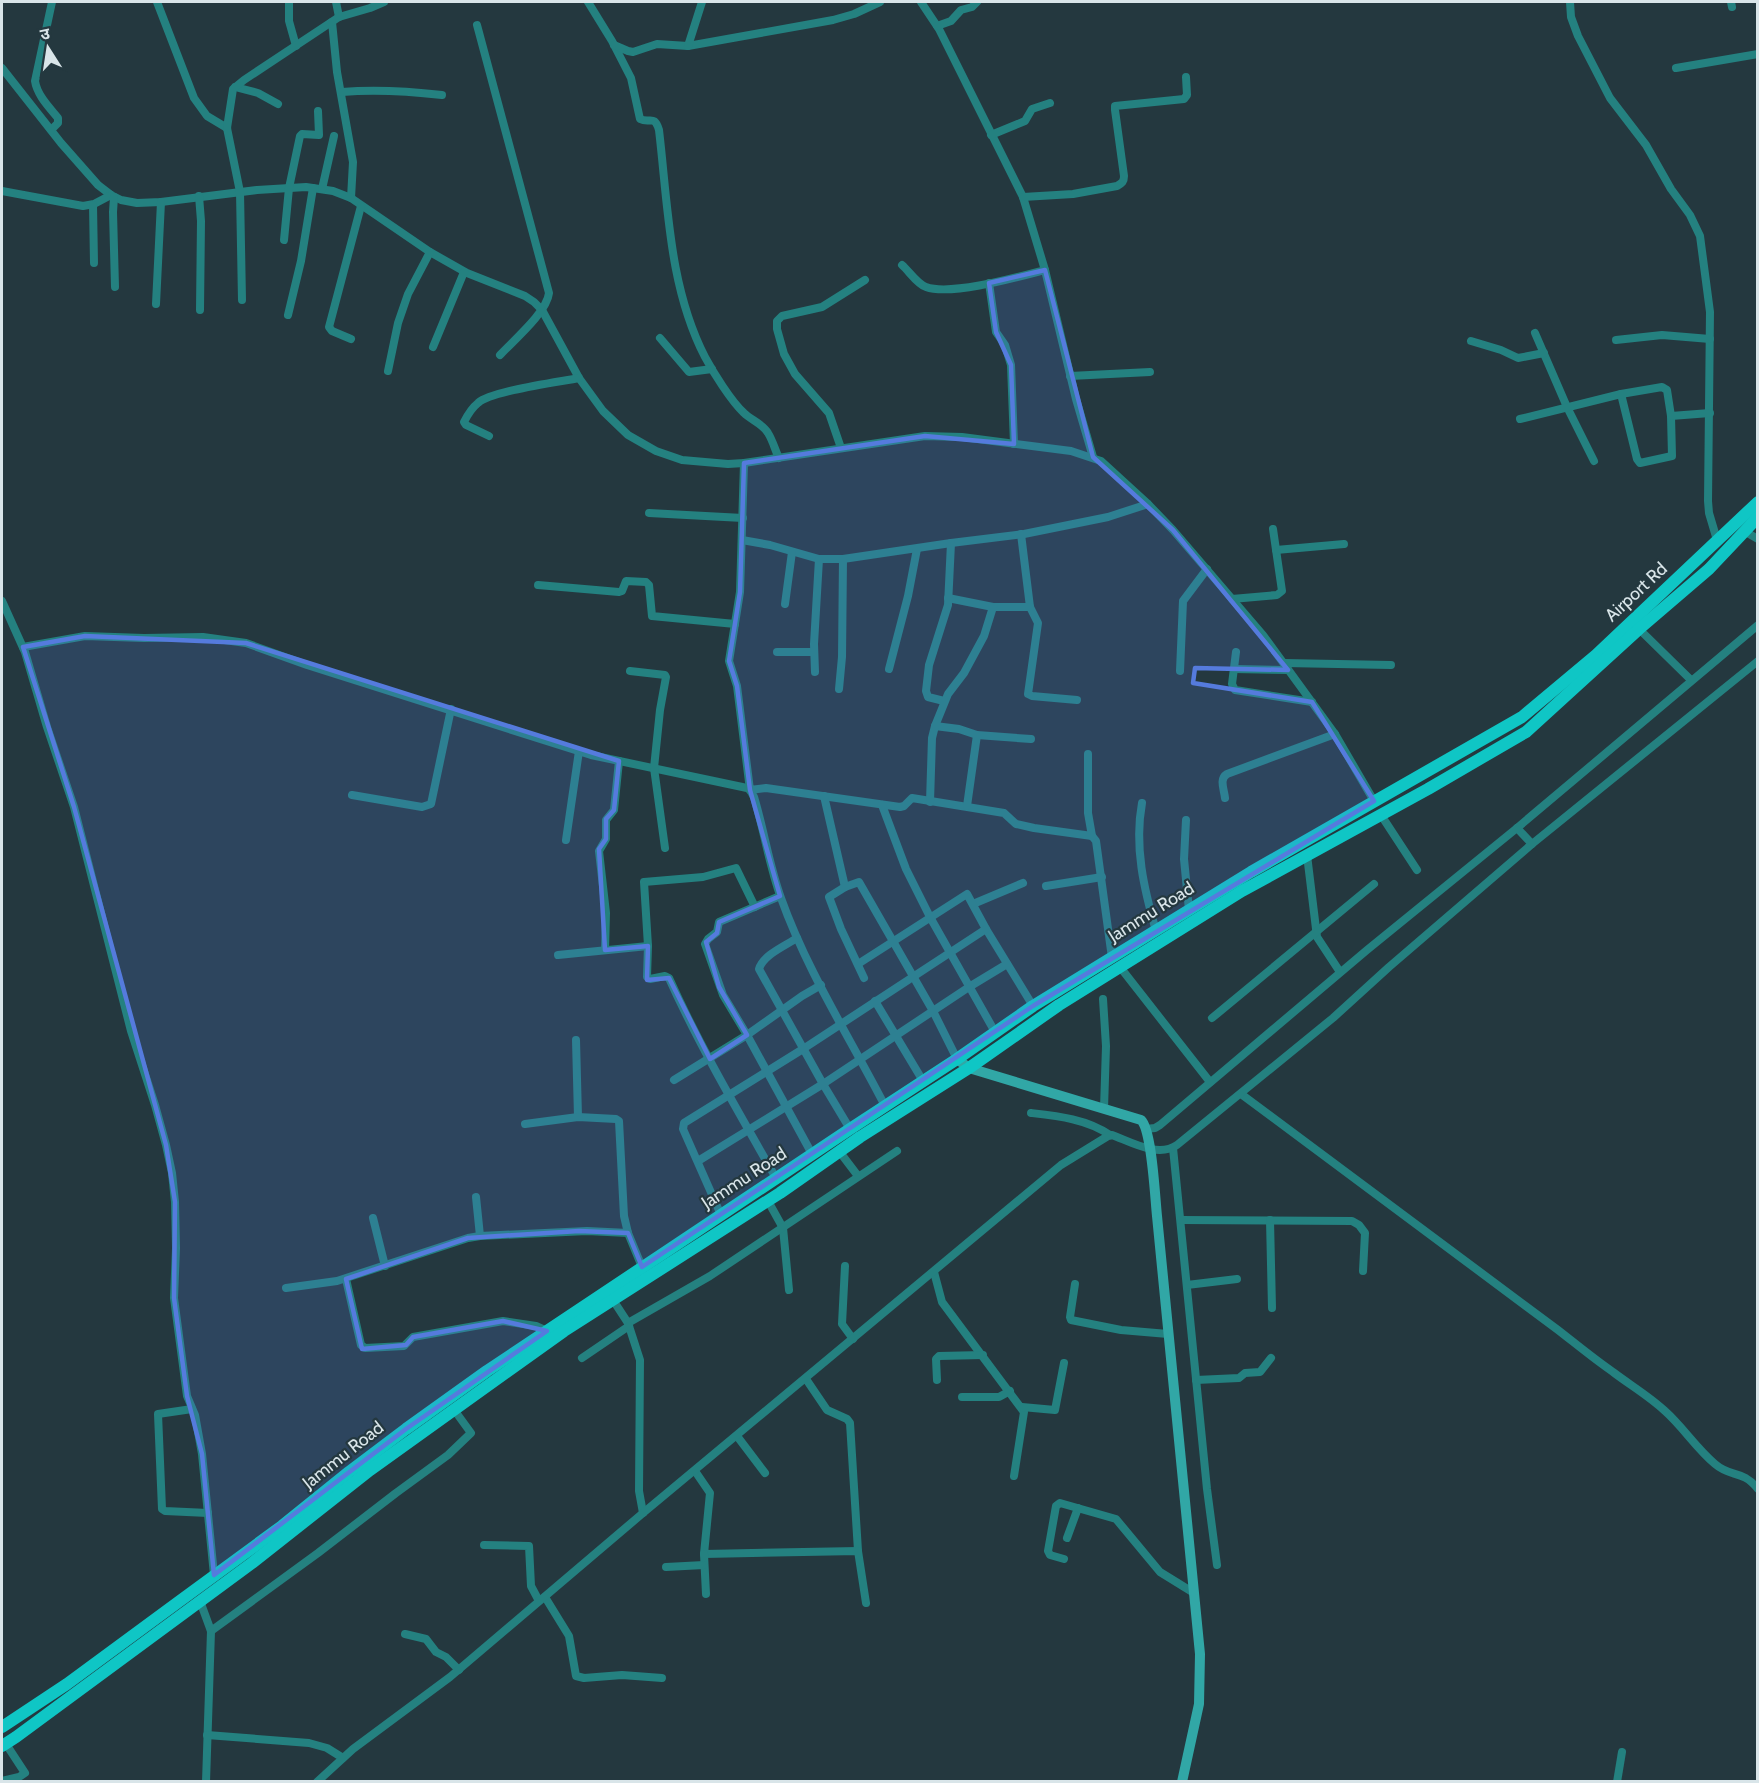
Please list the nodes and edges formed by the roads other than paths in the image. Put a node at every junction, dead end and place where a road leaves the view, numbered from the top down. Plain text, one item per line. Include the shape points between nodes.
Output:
1 (52, 2) edge
2 (157, 2) edge
3 (289, 2) edge
4 (336, 2) edge
5 (384, 2) edge
6 (588, 2) edge
7 (702, 2) edge
8 (880, 2) edge
9 (921, 2) edge
10 (977, 2) edge
11 (1570, 2) edge
12 (339, 16) junction
13 (332, 22) junction
14 (477, 25) dead end
15 (938, 26) junction
16 (614, 44) junction
17 (296, 45) junction
18 (688, 46) junction
19 (1758, 54) edge
20 (2, 68) edge
21 (1676, 68) dead end
22 (1186, 77) dead end
23 (235, 87) junction
24 (342, 92) junction
25 (442, 95) dead end
26 (1050, 103) dead end
27 (278, 104) dead end
28 (318, 111) dead end
29 (227, 128) junction
30 (51, 130) junction
31 (991, 135) junction
32 (334, 136) dead end
33 (289, 188) junction
34 (318, 189) junction
35 (2, 191) edge
36 (240, 192) junction
37 (113, 196) junction
38 (199, 196) junction
39 (351, 198) junction
40 (1023, 198) junction
41 (161, 202) junction
42 (93, 205) junction
43 (362, 206) junction
44 (284, 240) dead end
45 (430, 252) junction
46 (94, 263) dead end
47 (902, 265) dead end
48 (1045, 270) junction
49 (464, 272) junction
50 (865, 280) dead end
51 (989, 283) junction
52 (115, 286) dead end
53 (242, 300) dead end
54 (156, 304) dead end
55 (200, 310) dead end
56 (542, 310) junction
57 (288, 315) dead end
58 (1535, 333) dead end
59 (660, 338) dead end
60 (351, 339) dead end
61 (1710, 339) junction
62 (1616, 340) dead end
63 (1471, 341) dead end
64 (433, 347) dead end
65 (1544, 353) junction
66 (500, 355) dead end
67 (712, 369) junction
68 (388, 371) dead end
69 (1150, 372) dead end
70 (1070, 376) junction
71 (579, 378) junction
72 (1621, 394) junction
73 (1567, 407) junction
74 (1710, 413) junction
75 (1671, 416) junction
76 (1520, 419) dead end
77 (489, 436) dead end
78 (1014, 444) junction
79 (841, 448) junction
80 (1093, 457) junction
81 (779, 458) junction
82 (1594, 461) dead end
83 (744, 463) junction
84 (1758, 502) edge
85 (1148, 504) junction
86 (649, 513) dead end
87 (1758, 517) edge
88 (743, 518) junction
89 (1273, 529) dead end
90 (1744, 531) junction
91 (1021, 534) junction
92 (1758, 539) edge
93 (742, 540) junction
94 (1717, 540) junction
95 (951, 543) junction
96 (1344, 544) dead end
97 (917, 549) junction
98 (1276, 550) junction
99 (792, 552) junction
100 (819, 559) junction
101 (843, 559) junction
102 (1208, 568) junction
103 (538, 585) dead end
104 (948, 598) junction
105 (1232, 599) junction
106 (2, 601) edge
107 (785, 604) dead end
108 (993, 607) junction
109 (1030, 607) junction
110 (735, 624) junction
111 (1758, 625) edge
112 (1639, 629) junction
113 (23, 647) junction
114 (777, 652) dead end
115 (814, 652) junction
116 (1236, 652) dead end
117 (1758, 661) edge
118 (1391, 665) dead end
119 (1286, 667) junction
120 (889, 669) dead end
121 (1234, 669) junction
122 (630, 671) dead end
123 (1180, 671) dead end
124 (815, 672) dead end
125 (1691, 680) junction
126 (839, 689) dead end
127 (1077, 700) dead end
128 (945, 701) junction
129 (1312, 702) junction
130 (1537, 706) joint
131 (451, 710) junction
132 (935, 726) junction
133 (1335, 734) junction
134 (977, 735) junction
135 (1031, 739) dead end
136 (579, 751) junction
137 (1088, 754) dead end
138 (619, 761) junction
139 (654, 768) junction
140 (750, 790) junction
141 (352, 795) dead end
142 (824, 796) junction
143 (1226, 798) dead end
144 (1374, 801) junction
145 (930, 802) junction
146 (1142, 803) dead end
147 (882, 805) junction
148 (967, 806) junction
149 (1381, 815) junction
150 (1186, 820) dead end
151 (1518, 829) junction
152 (1092, 836) junction
153 (566, 840) dead end
154 (1530, 842) junction
155 (664, 848) dead end
156 (1307, 855) junction
157 (1417, 870) dead end
158 (1101, 878) junction
159 (1023, 883) dead end
160 (1374, 884) dead end
161 (1046, 886) dead end
162 (845, 887) junction
163 (780, 896) junction
164 (973, 904) junction
165 (755, 907) junction
166 (1189, 910) junction
167 (930, 917) junction
168 (986, 929) junction
169 (1156, 931) junction
170 (1317, 932) junction
171 (797, 938) junction
172 (893, 940) junction
173 (648, 946) junction
174 (605, 950) junction
175 (950, 952) junction
176 (558, 955) dead end
177 (1116, 963) junction
178 (858, 964) junction
179 (1007, 964) junction
180 (1340, 972) junction
181 (913, 976) junction
182 (864, 978) dead end
183 (821, 986) junction
184 (969, 987) junction
185 (1103, 999) dead end
186 (875, 1001) junction
187 (1033, 1006) junction
188 (782, 1011) junction
189 (933, 1011) junction
190 (1212, 1018) dead end
191 (841, 1023) junction
192 (995, 1032) junction
193 (747, 1035) junction
194 (897, 1035) junction
195 (576, 1040) dead end
196 (803, 1049) junction
197 (710, 1059) junction
198 (861, 1059) junction
199 (957, 1059) junction
200 (969, 1068) junction
201 (767, 1072) junction
202 (674, 1080) dead end
203 (923, 1081) junction
204 (1210, 1082) junction
205 (823, 1084) junction
206 (1240, 1094) junction
207 (729, 1095) junction
208 (885, 1106) junction
209 (785, 1107) junction
210 (1104, 1109) junction
211 (1031, 1113) dead end
212 (578, 1117) junction
213 (525, 1124) dead end
214 (850, 1129) junction
215 (749, 1131) junction
216 (1110, 1135) junction
217 (1150, 1140) junction
218 (1171, 1149) junction
219 (839, 1151) junction
220 (897, 1151) dead end
221 (813, 1154) junction
222 (699, 1161) junction
223 (857, 1175) junction
224 (776, 1178) junction
225 (476, 1197) dead end
226 (768, 1200) junction
227 (721, 1215) junction
228 (373, 1218) dead end
229 (1180, 1220) junction
230 (1270, 1220) junction
231 (779, 1221) junction
232 (628, 1233) junction
233 (480, 1236) junction
234 (385, 1266) junction
235 (845, 1266) dead end
236 (642, 1267) junction
237 (934, 1272) junction
238 (1363, 1272) dead end
239 (346, 1279) junction
240 (1237, 1279) dead end
241 (1075, 1284) dead end
242 (1187, 1285) junction
243 (286, 1288) dead end
244 (789, 1290) dead end
245 (613, 1300) junction
246 (1272, 1308) dead end
247 (627, 1321) junction
248 (547, 1331) junction
249 (1168, 1334) junction
250 (853, 1339) junction
251 (983, 1355) junction
252 (582, 1358) dead end
253 (1271, 1358) dead end
254 (1064, 1363) dead end
255 (806, 1379) junction
256 (937, 1380) dead end
257 (1196, 1380) junction
258 (1010, 1391) junction
259 (962, 1397) dead end
260 (1022, 1407) junction
261 (192, 1409) junction
262 (455, 1410) junction
263 (737, 1436) junction
264 (695, 1471) junction
265 (765, 1473) dead end
266 (1014, 1476) dead end
267 (1758, 1488) edge
268 (1078, 1508) junction
269 (208, 1513) junction
270 (643, 1513) junction
271 (1067, 1538) dead end
272 (484, 1545) dead end
273 (858, 1551) junction
274 (704, 1554) junction
275 (1064, 1559) dead end
276 (1217, 1564) dead end
277 (704, 1566) junction
278 (666, 1567) dead end
279 (214, 1575) junction
280 (1194, 1593) junction
281 (706, 1594) dead end
282 (542, 1599) junction
283 (200, 1600) junction
284 (867, 1603) dead end
285 (212, 1631) junction
286 (405, 1634) dead end
287 (459, 1670) junction
288 (662, 1678) dead end
289 (2, 1727) edge
290 (207, 1735) junction
291 (4, 1745) edge
292 (1622, 1752) dead end
293 (344, 1758) junction
294 (19, 1779) edge
295 (2, 1781) edge
296 (318, 1781) edge
297 (206, 1782) edge
298 (1182, 1782) edge
299 (1617, 1782) edge

1 - 30 street via 35,81 58,120
2 - 29 street via 194,98 207,116
3 - 17 street via 289,21
4 - 12 street
5 - 12 street
6 - 16 street
7 - 18 street
8 - 18 street via 833,20
9 - 15 street
10 - 15 street
11 - 61 street via 1578,36 1610,98 1646,145 1697,228 1710,312
12 - 13 street
13 - 17 street
13 - 24 street
14 - 56 street via 549,290
15 - 31 street
16 - 18 street via 633,52 657,44
16 - 67 street via 633,83 640,119 655,121 659,130 681,295
17 - 23 street
19 - 21 street
20 - 30 street
22 - 40 street via 1184,99 1115,106 1124,176 1121,184 1073,194
23 - 27 street
23 - 29 street
24 - 25 street via 375,89
24 - 39 street via 353,162
26 - 31 street via 1032,109 1025,122
28 - 33 street via 319,135 300,135
29 - 36 street
30 - 37 street via 98,185
31 - 40 street
32 - 34 street
33 - 34 street
33 - 36 street
33 - 44 street
34 - 39 street
34 - 57 street
35 - 42 street
36 - 38 street
36 - 53 street
37 - 41 street via 129,202
37 - 42 street
37 - 52 street
38 - 41 street
38 - 55 street
39 - 43 street
40 - 48 street
41 - 54 street
42 - 46 street
43 - 45 street
43 - 60 street via 329,327
45 - 49 street
45 - 68 street via 408,294
47 - 51 street via 925,287
48 - 51 street
48 - 70 street
49 - 56 street via 525,296
49 - 64 street
50 - 79 street via 822,307 782,316 777,324 784,354 795,374 831,416
51 - 78 street via 996,332 1011,365
56 - 66 street
56 - 71 street
58 - 65 street
59 - 67 street via 689,372
61 - 62 street via 1662,335
61 - 74 street
63 - 65 street via 1518,358
65 - 73 street
67 - 81 street via 737,406 767,430
69 - 70 street
70 - 80 street
71 - 77 street via 482,400 465,423
71 - 83 street via 609,418 656,451 682,460
72 - 73 street
72 - 75 street via 1665,387
72 - 75 street via 1640,463 1672,456
73 - 76 street
73 - 82 street
74 - 75 street
74 - 94 street via 1708,501
78 - 79 street via 925,436
78 - 80 street
79 - 81 street
80 - 85 street
81 - 83 street
83 - 88 street
84 - 94 main road, Airport Rd
85 - 91 street via 1108,517
85 - 102 street
86 - 88 street
87 - 90 main road
88 - 93 street
89 - 98 street
90 - 92 street
90 - 112 main road via 1709,568
91 - 95 street
91 - 109 street
93 - 99 street
93 - 110 street
94 - 130 main road, Airport Rd
95 - 97 street
95 - 104 street
96 - 98 street
97 - 101 street
97 - 120 street
98 - 105 street via 1280,593
99 - 100 street
99 - 107 street
100 - 101 street
100 - 115 street
101 - 126 street
102 - 105 street
102 - 123 street via 1183,601
103 - 110 street via 619,592 626,581 646,582 652,616
104 - 108 street
104 - 128 street via 929,665 926,692 927,697
105 - 119 street
106 - 113 street
108 - 109 street
108 - 128 street via 984,636
109 - 127 street via 1038,623 1029,694
110 - 140 street via 729,661 737,686
111 - 125 street
112 - 125 street
112 - 149 main road via 1526,732
113 - 131 street via 85,636 227,639
113 - 261 street via 74,807 131,1031 166,1145 175,1202 174,1298
114 - 115 street
115 - 124 street
116 - 121 street
117 - 154 street
118 - 119 street
119 - 121 street
119 - 129 street
121 - 129 street via 1234,690
122 - 139 street via 666,677
125 - 151 street
128 - 132 street
129 - 133 street
130 - 144 main road, Jammu Road
131 - 136 street
131 - 141 street via 431,804 422,807
132 - 134 street
132 - 145 street
133 - 143 street via 1227,774 1222,781
133 - 144 street
134 - 135 street
134 - 148 street
136 - 138 street
136 - 153 street
137 - 152 street
138 - 139 street
138 - 174 street via 614,810 606,820 606,839 599,851 606,913
139 - 140 street
139 - 155 street
140 - 142 street via 766,788
140 - 163 street
142 - 147 street
142 - 162 street
144 - 166 main road, Jammu Road
145 - 147 street via 912,798 902,807
145 - 148 street
146 - 169 street via 1139,858
147 - 167 street via 906,869
148 - 152 street via 1004,813 1016,824
149 - 156 main road
149 - 157 street
150 - 166 street via 1184,859
151 - 154 street
151 - 180 street
152 - 158 street
154 - 206 street via 1333,1018
156 - 170 street
156 - 177 main road
158 - 161 street
158 - 177 street
159 - 164 street
160 - 170 street
162 - 172 street via 861,882
162 - 178 street via 829,898
163 - 165 street
163 - 171 street
164 - 167 street via 965,894
164 - 168 street
165 - 173 street via 736,868 703,877 645,881
165 - 193 street via 719,922 717,932 705,944 723,995
166 - 169 main road, Jammu Road
167 - 172 street
167 - 175 street
168 - 175 street
168 - 179 street
169 - 177 main road, Jammu Road
170 - 180 street
170 - 190 street
171 - 183 street
171 - 188 street via 759,967
172 - 178 street
172 - 181 street
173 - 174 street
173 - 197 street via 647,977 669,978
174 - 176 street
175 - 181 street
175 - 184 street
177 - 187 main road, Jammu Road
177 - 200 main road
177 - 204 street
178 - 182 street
179 - 184 street
179 - 187 street
180 - 204 street
181 - 186 street
181 - 189 street
183 - 188 street
183 - 191 street
184 - 189 street
184 - 192 street
185 - 210 street
186 - 191 street
186 - 194 street
187 - 192 main road, Jammu Road
188 - 193 street
188 - 196 street
189 - 194 street
189 - 199 street
191 - 196 street
191 - 198 street
192 - 199 main road, Jammu Road
193 - 197 street
193 - 201 street
194 - 198 street
194 - 203 street
195 - 212 street
196 - 201 street
196 - 205 street
197 - 202 street
197 - 207 street
198 - 205 street
198 - 208 street
199 - 200 street
199 - 203 main road, Jammu Road
200 - 210 street
200 - 219 main road
201 - 207 street
201 - 209 street
203 - 208 main road, Jammu Road
204 - 217 street via 1155,1128
205 - 209 street
205 - 214 street
206 - 218 street
206 - 267 street via 1656,1403 1697,1449 1724,1471 1747,1477
207 - 215 street
207 - 222 street via 683,1124
208 - 214 main road, Jammu Road
209 - 215 street
209 - 221 street
210 - 217 street via 1141,1120
211 - 216 street via 1072,1119
212 - 213 street
212 - 232 street via 619,1121
214 - 221 main road, Jammu Road
215 - 222 street
215 - 224 street
216 - 217 street
216 - 237 street via 1061,1165
217 - 218 street
217 - 249 street
218 - 229 street
219 - 223 street
219 - 226 main road
220 - 223 street
221 - 224 main road, Jammu Road
222 - 227 street
223 - 231 street
224 - 227 main road, Jammu Road
225 - 233 street
226 - 231 street
226 - 245 main road
227 - 236 main road, Jammu Road
228 - 234 street
229 - 230 street
229 - 242 street
230 - 238 street via 1352,1221 1365,1233
230 - 246 street
231 - 244 street
231 - 247 street via 710,1276
232 - 233 street
232 - 236 street
233 - 234 street
234 - 239 street
235 - 250 street via 842,1326
236 - 248 main road, Jammu Road
237 - 250 street
237 - 251 street via 942,1302
239 - 243 street
239 - 248 street via 361,1345 365,1348 404,1346 413,1337 503,1322
240 - 242 street
241 - 249 street via 1071,1320
242 - 257 street
245 - 247 street
245 - 262 main road
247 - 252 street
247 - 270 street via 640,1360 639,1491
248 - 279 main road, Jammu Road via 406,1429
249 - 280 street
250 - 255 street
251 - 256 street via 939,1356
251 - 258 street
253 - 257 street via 1260,1372 1245,1372 1239,1378
254 - 260 street via 1055,1410
255 - 263 street
255 - 273 street via 827,1410 850,1423
257 - 276 street
258 - 259 street via 999,1397
258 - 260 street
260 - 266 street
261 - 269 street via 202,1454
261 - 269 street via 158,1414 162,1509
262 - 283 main road
262 - 285 street via 471,1434 459,1446
263 - 264 street
263 - 265 street
264 - 270 street
264 - 274 street via 710,1493
268 - 271 street
268 - 275 street via 1062,1503 1056,1506 1048,1552
268 - 280 street via 1116,1519 1160,1572
269 - 279 street
270 - 282 street
272 - 282 street via 529,1546 531,1586
273 - 274 street
273 - 284 street
274 - 277 street
277 - 278 street
277 - 281 street
279 - 289 main road, Jammu Road
280 - 298 street via 1200,1654 1199,1704
282 - 287 street
282 - 288 street via 568,1636 576,1676
283 - 285 street
283 - 291 main road
285 - 290 street
286 - 287 street via 426,1639
287 - 293 street
290 - 293 street via 309,1743
290 - 297 street
291 - 294 street via 23,1768 25,1773
292 - 299 street
293 - 296 street
294 - 295 street

